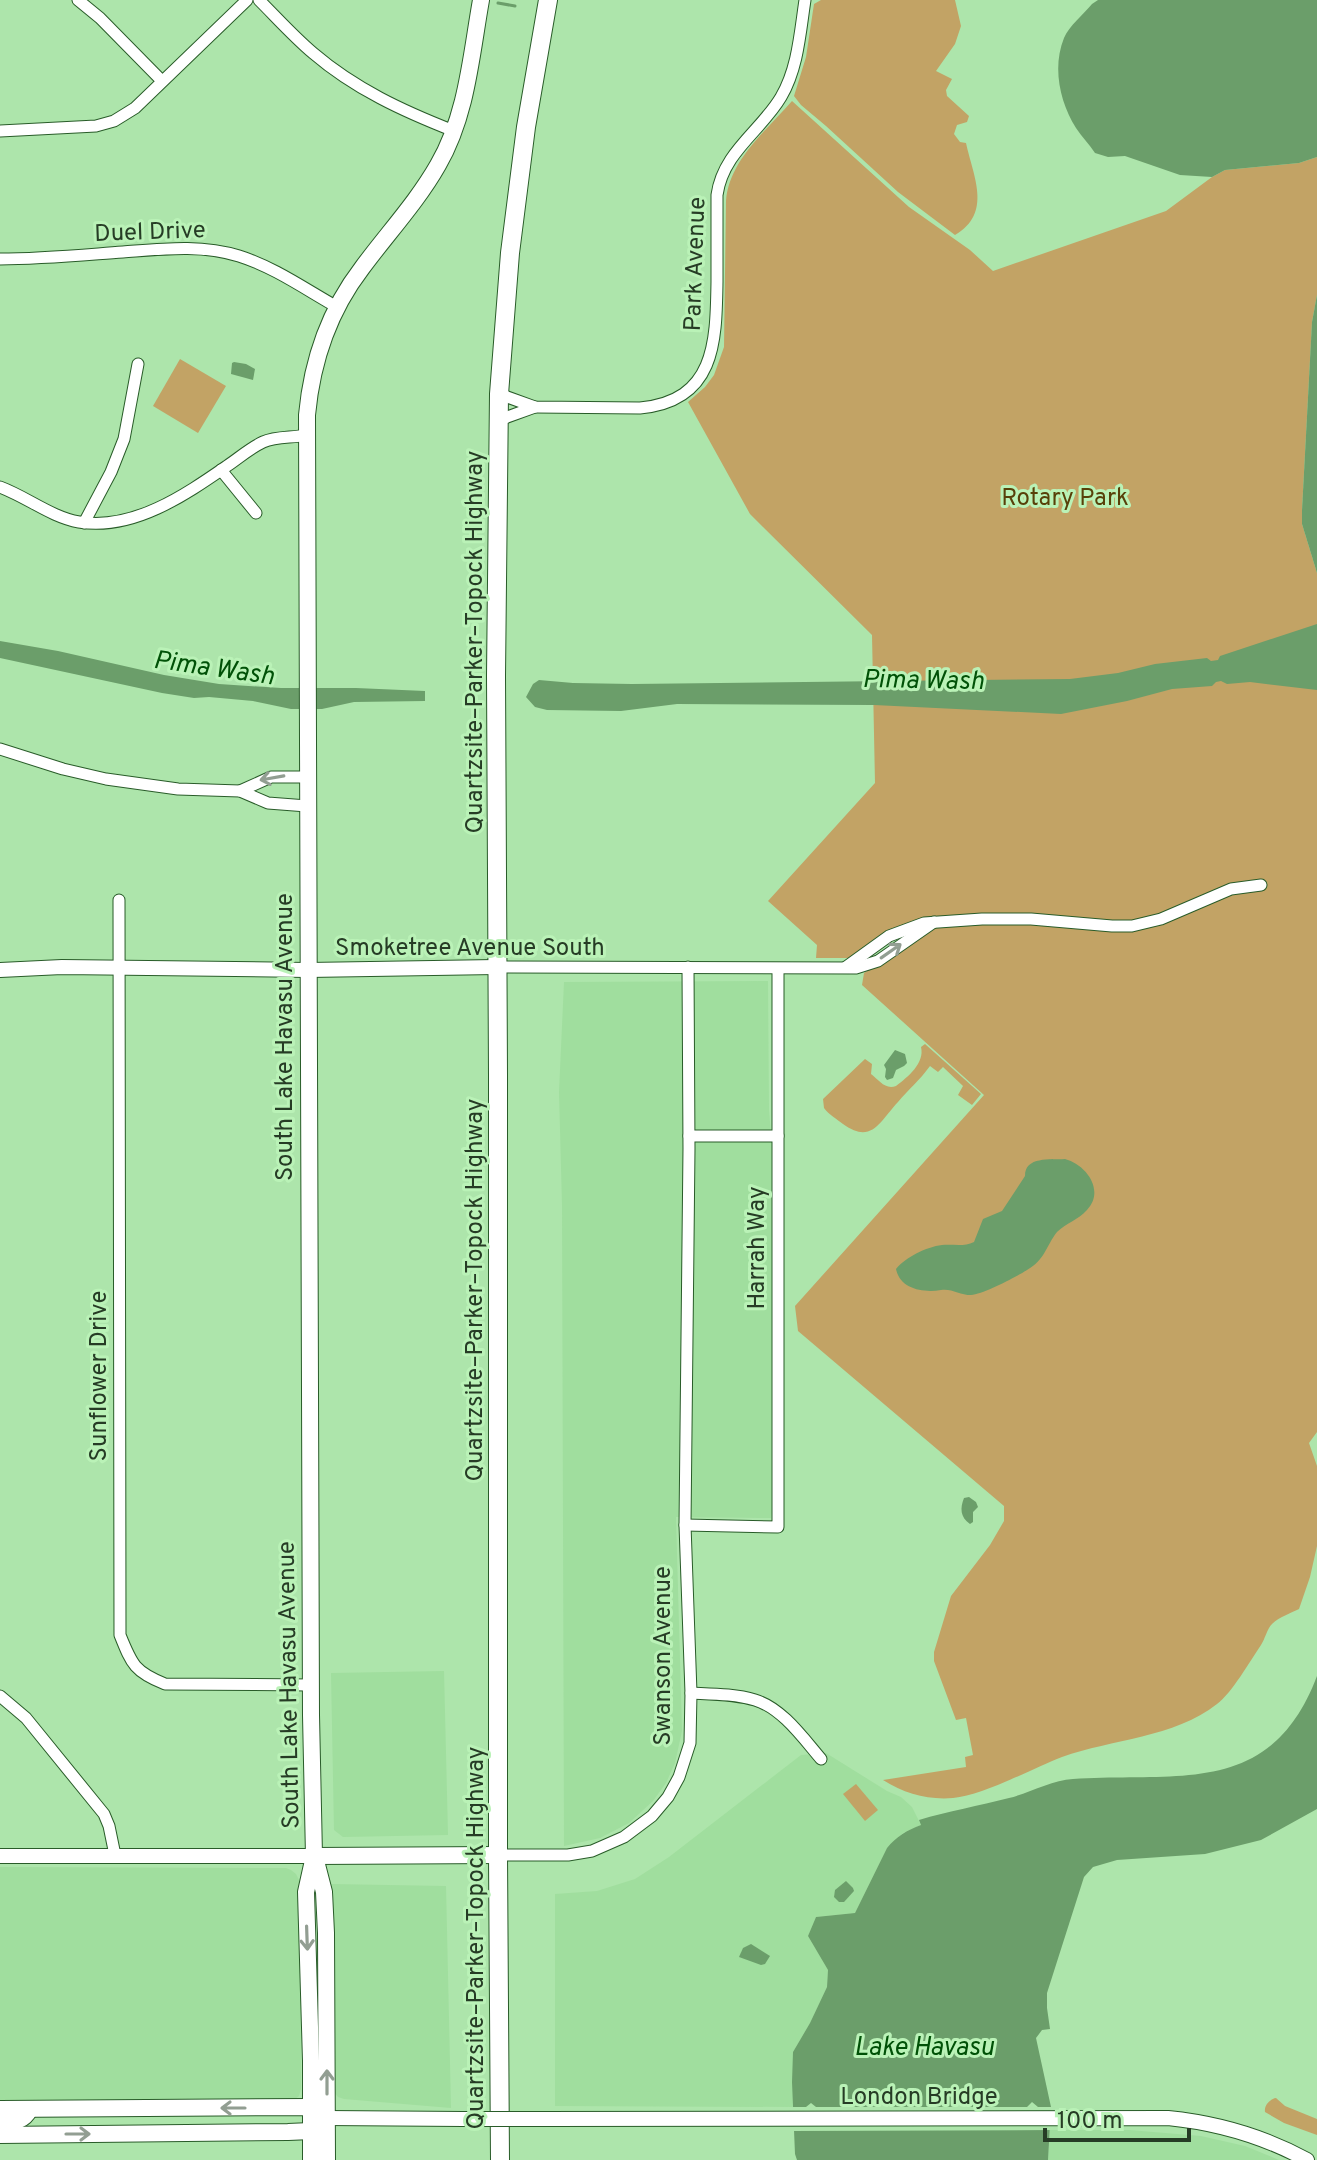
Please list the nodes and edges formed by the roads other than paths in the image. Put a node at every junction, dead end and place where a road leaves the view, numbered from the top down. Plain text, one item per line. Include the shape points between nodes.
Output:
1 (78, 0) edge
2 (247, 0) edge
3 (259, 0) edge
4 (481, 0) edge
5 (548, 0) edge
6 (805, 0) edge
7 (162, 81) junction
8 (0, 131) edge
9 (454, 131) junction
10 (0, 259) edge
11 (337, 307) junction
12 (138, 364) dead end
13 (499, 394) junction
14 (535, 407) junction
15 (499, 420) junction
16 (306, 435) junction
17 (221, 470) junction
18 (0, 487) edge
19 (256, 513) dead end
20 (84, 523) junction
21 (0, 749) edge
22 (307, 777) junction
23 (240, 791) junction
24 (307, 806) junction
25 (1261, 885) dead end
26 (119, 900) dead end
27 (496, 967) junction
28 (688, 967) junction
29 (120, 968) junction
30 (778, 969) junction
31 (0, 970) edge
32 (308, 970) junction
33 (689, 1136) junction
34 (778, 1136) junction
35 (685, 1525) junction
36 (311, 1685) junction
37 (691, 1693) junction
38 (0, 1696) edge
39 (821, 1759) dead end
40 (115, 1855) junction
41 (498, 1855) junction
42 (0, 1856) edge
43 (314, 1856) junction
44 (186, 2108) junction
45 (0, 2109) edge
46 (30, 2109) junction
47 (315, 2118) junction
48 (0, 2121) edge
49 (118, 2134) junction
50 (0, 2135) edge
51 (311, 2160) edge
52 (327, 2160) edge
53 (500, 2160) edge
54 (1307, 2160) edge

1 - 7 street
2 - 7 street
3 - 9 street via 312,52 357,86
4 - 9 main road, South Lake Havasu Avenue
5 - 13 highway via 512,238
6 - 14 street, Park Avenue via 788,84 721,177 716,333 701,375 682,394 655,406
7 - 8 street via 130,112 108,123
9 - 11 main road, South Lake Havasu Avenue via 429,181
10 - 11 street, Duel Drive via 205,249 263,265
11 - 16 main road, South Lake Havasu Avenue via 313,370
12 - 20 street via 121,447
13 - 14 street, Park Avenue
13 - 15 highway, Quartzsite–Parker–Topock Highway
14 - 15 street, Park Avenue
15 - 27 highway, Quartzsite–Parker–Topock Highway
16 - 17 street via 264,442
16 - 22 main road, South Lake Havasu Avenue
17 - 19 street
17 - 20 street via 154,509 112,522
18 - 20 street
21 - 23 street via 106,779
22 -> 23 street via 271,777
22 - 24 main road, South Lake Havasu Avenue
23 - 24 street via 265,802
24 - 32 main road, South Lake Havasu Avenue
25 - 30 street, Smoketree Avenue South via 1231,889 1132,926 1031,919 914,925 844,968
26 - 29 street, Sunflower Drive
27 - 28 street, Smoketree Avenue South
27 - 32 street, Smoketree Avenue South
27 - 41 highway, Quartzsite–Parker–Topock Highway
28 - 30 street, Smoketree Avenue South
28 - 33 street, Swanson Avenue
29 - 31 street, Smoketree Avenue South
29 - 32 street, Smoketree Avenue South
29 - 36 street, Sunflower Drive via 120,1635 130,1662 146,1677 165,1684
30 - 34 street, Harrah Way
32 - 36 main road, South Lake Havasu Avenue
33 - 34 street
33 - 35 street, Swanson Avenue
34 - 35 street, Harrah Way via 778,1527
35 - 37 street, Swanson Avenue
36 - 43 main road, South Lake Havasu Avenue
37 - 39 street via 757,1701 789,1721
37 - 41 street, Swanson Avenue via 684,1766 668,1797 644,1824 592,1851
38 - 40 street via 26,1718 104,1814
40 - 42 street, Swanson Avenue
40 - 43 street, Swanson Avenue
41 - 43 main road, Swanson Avenue
41 - 53 highway, Quartzsite–Parker–Topock Highway
43 - 47 main road, South Lake Havasu Avenue via 306,1892
44 - 46 main road
47 -> 44 main road
44 - 49 main road via 168,2118 126,2119
45 - 46 main road
46 - 48 main road via 21,2121
47 - 49 main road
47 - 51 main road
47 - 52 main road
47 - 54 street, London Bridge, bridge via 1168,2118 1218,2125
50 -> 49 main road

